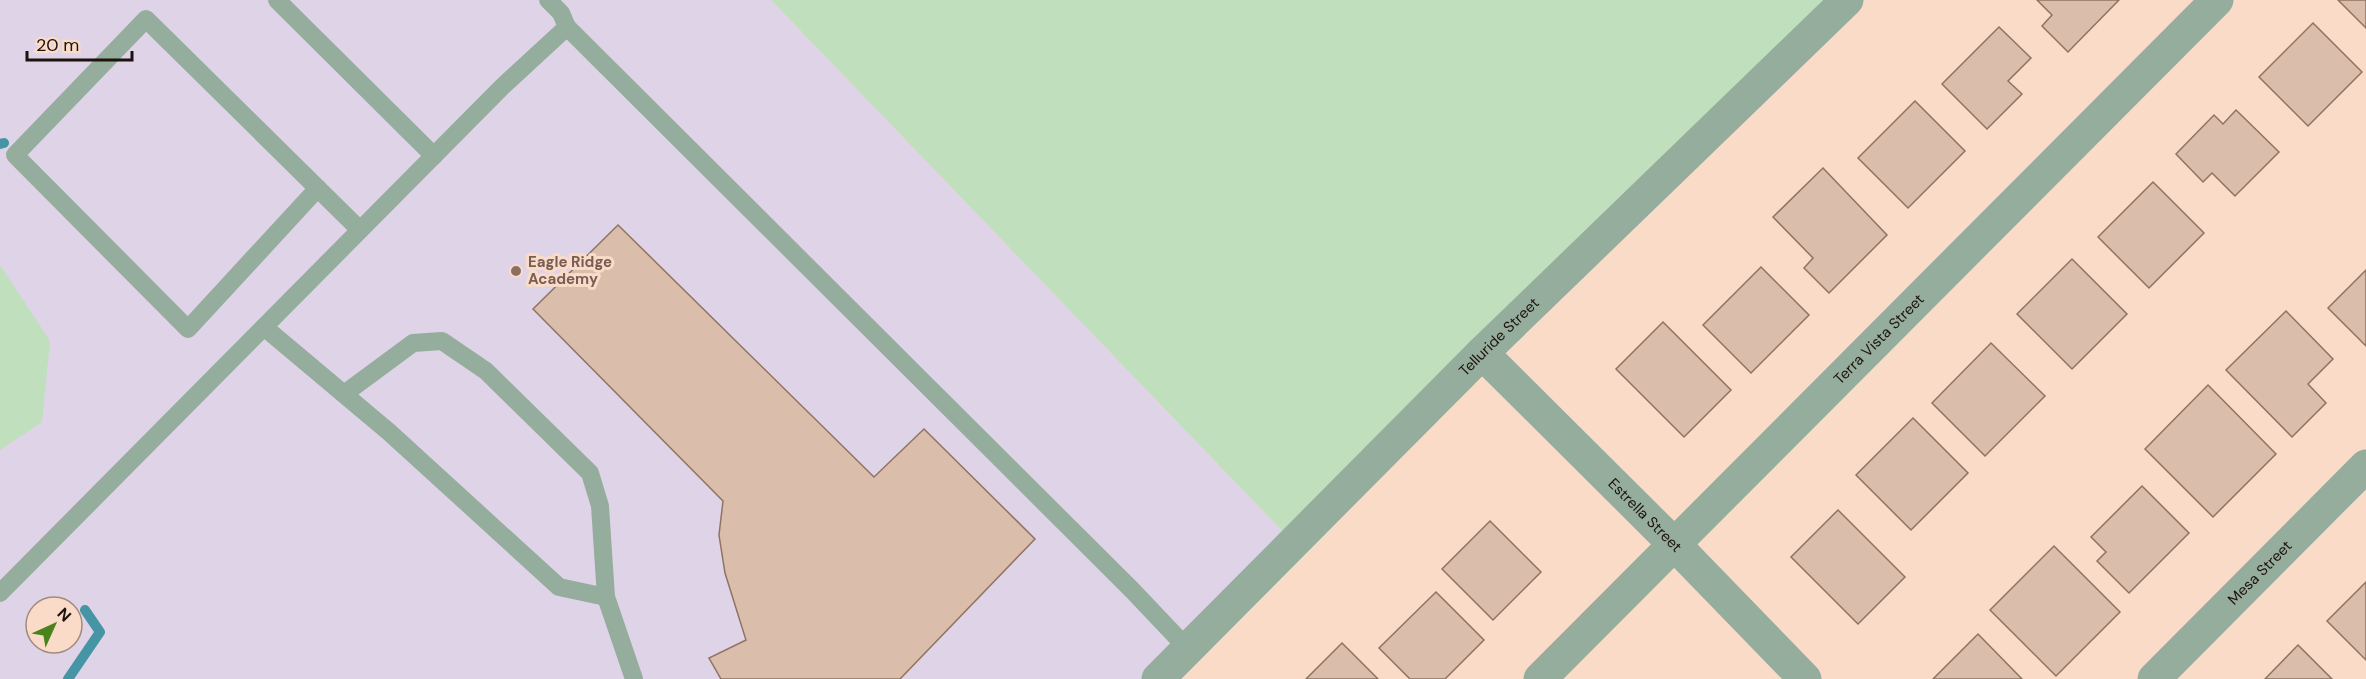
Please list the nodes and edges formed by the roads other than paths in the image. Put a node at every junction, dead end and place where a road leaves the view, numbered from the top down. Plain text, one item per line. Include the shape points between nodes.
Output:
1 (277, 0) edge
2 (548, 0) edge
3 (1847, 0) edge
4 (2217, 0) edge
5 (567, 27) junction
6 (434, 156) junction
7 (318, 188) junction
8 (360, 230) junction
9 (264, 327) junction
10 (1482, 353) junction
11 (344, 394) junction
12 (2366, 466) edge
13 (1675, 545) junction
14 (0, 593) edge
15 (606, 597) junction
16 (1188, 649) junction
17 (634, 679) edge
18 (1158, 679) edge
19 (1540, 679) edge
20 (1805, 679) edge
21 (2154, 679) edge

1 - 6 lane
2 - 5 lane via 561,13
3 - 10 street, Telluride Street
4 - 13 street, Terra Vista Street
5 - 6 lane
5 - 16 lane
6 - 8 lane
7 - 7 lane via 146,19 15,155 188,329
7 - 8 lane
8 - 9 lane
9 - 11 lane
9 - 14 lane
10 - 13 street, Estrella Street
10 - 16 street, Telluride Street
11 - 15 lane via 559,587
11 - 15 lane via 413,343 442,341 486,371 590,473 600,506
12 - 21 street, Mesa Street
13 - 19 street, Terra Vista Street
13 - 20 street, Estrella Street
15 - 17 lane
16 - 18 street, Telluride Street

